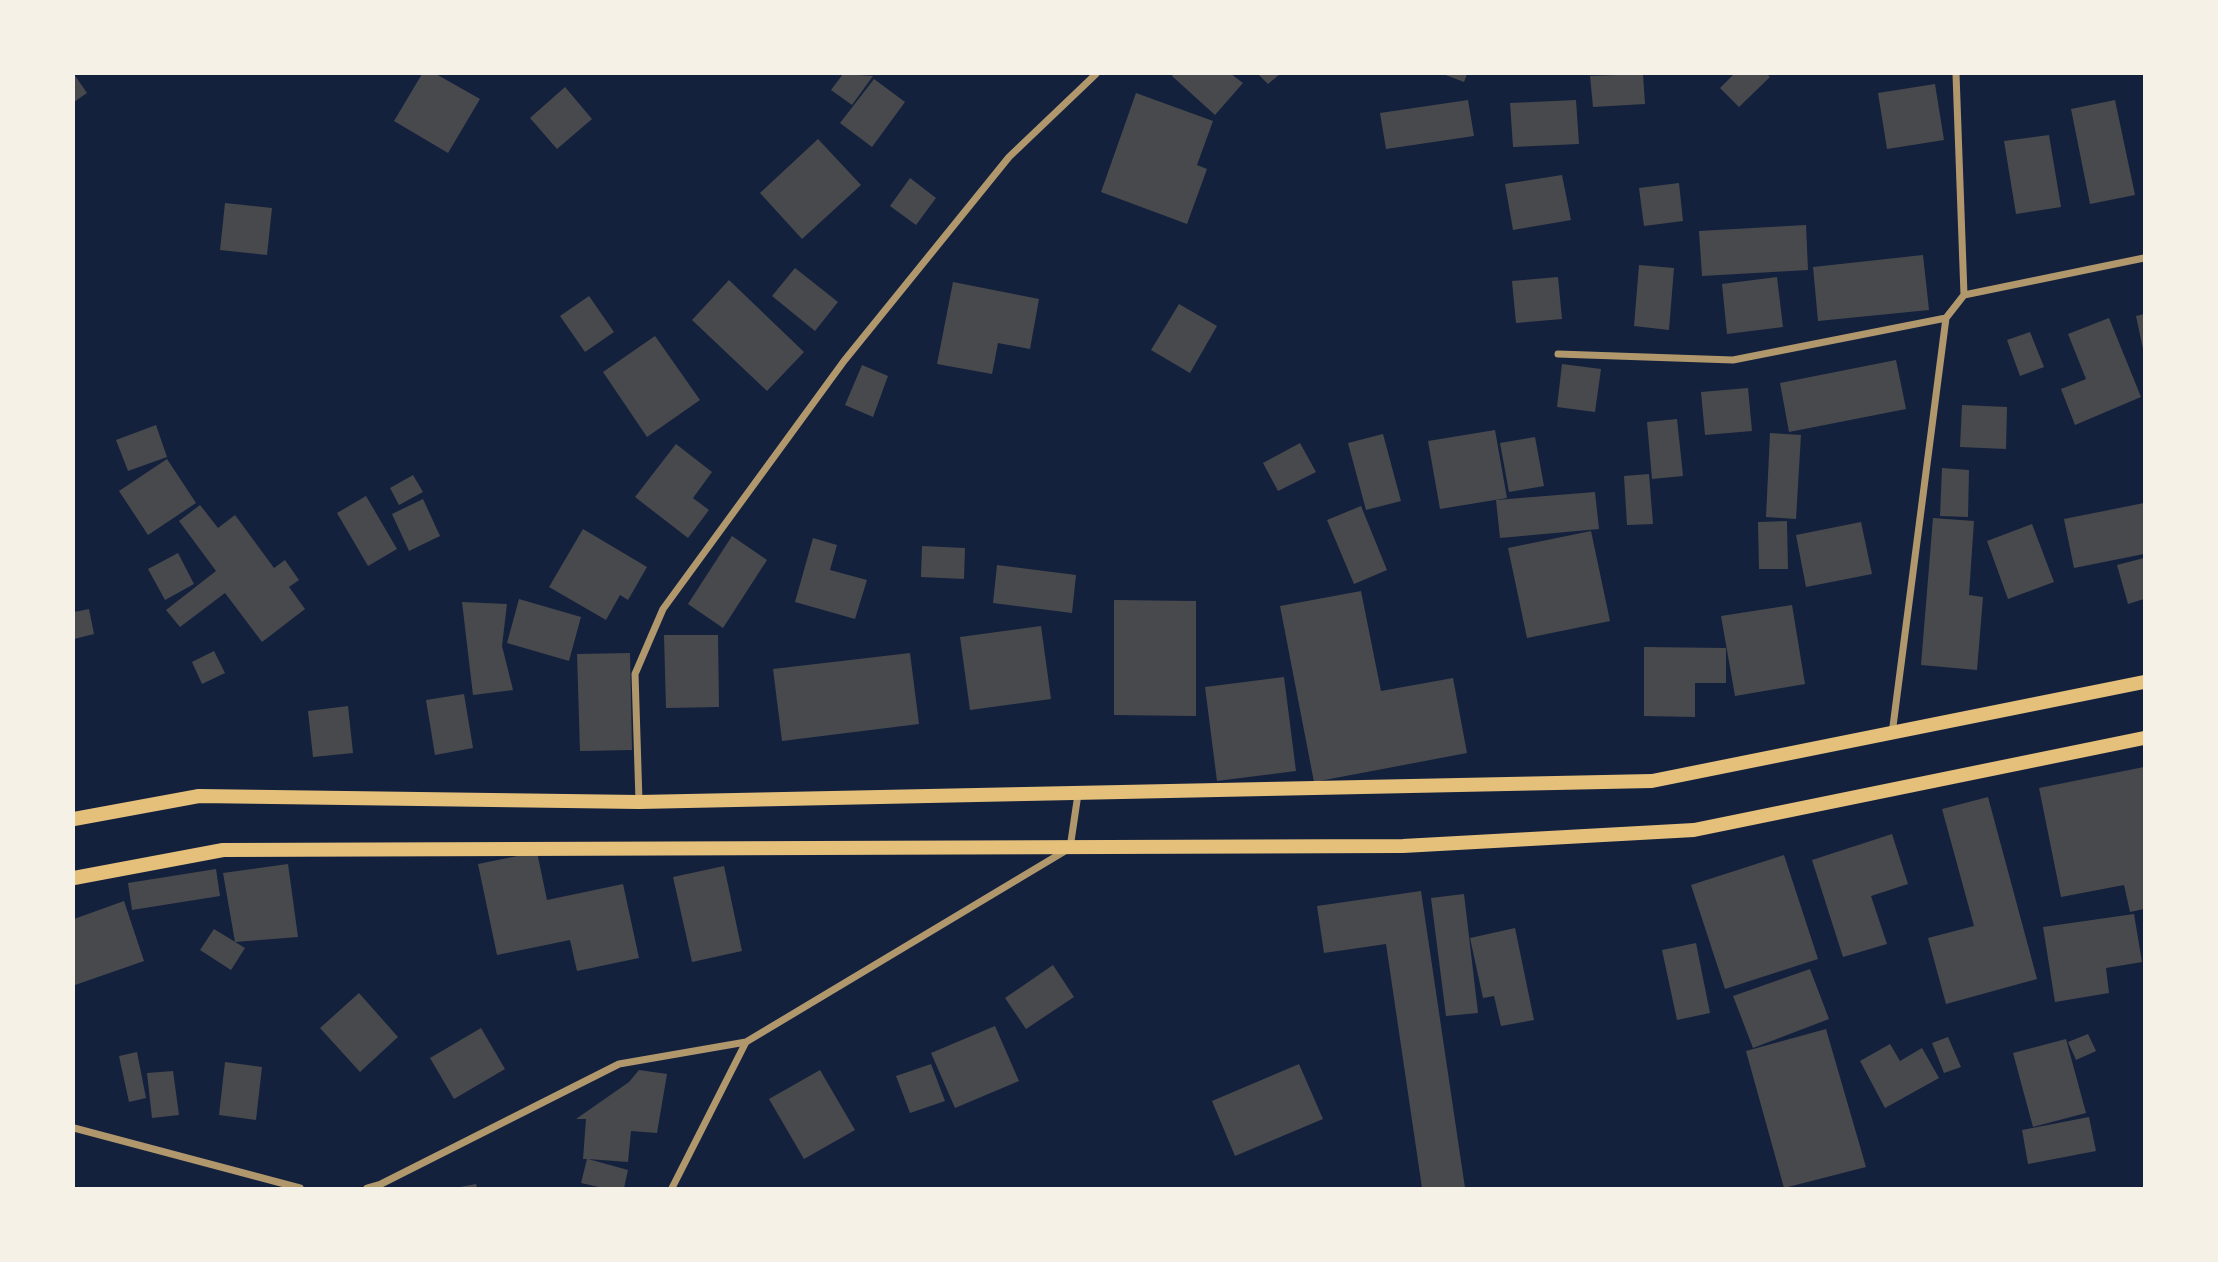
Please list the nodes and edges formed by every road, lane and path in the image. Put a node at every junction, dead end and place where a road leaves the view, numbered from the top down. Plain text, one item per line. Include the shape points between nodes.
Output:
1 (1096, 74) edge
2 (1956, 74) edge
3 (2144, 258) edge
4 (1964, 295) junction
5 (1947, 318) junction
6 (1558, 354) dead end
7 (2144, 682) edge
8 (1892, 734) junction
9 (2144, 737) edge
10 (1078, 794) junction
11 (639, 802) junction
12 (74, 820) edge
13 (1070, 848) junction
14 (74, 878) edge
15 (746, 1042) junction
16 (74, 1128) edge
17 (300, 1188) edge
18 (367, 1188) edge
19 (671, 1188) edge

1 - 11 street via 1000,168 844,361 663,609 635,674
2 - 4 street
3 - 4 street
4 - 5 street
5 - 6 street via 1734,360
5 - 8 street
7 - 8 main road
8 - 10 main road via 1652,781
9 - 13 main road via 1694,830 1403,846
10 - 11 main road
10 - 13 street
11 - 12 main road via 199,796
13 - 14 main road via 223,850
13 - 15 street
15 - 18 street via 619,1064
15 - 19 street
16 - 17 street

